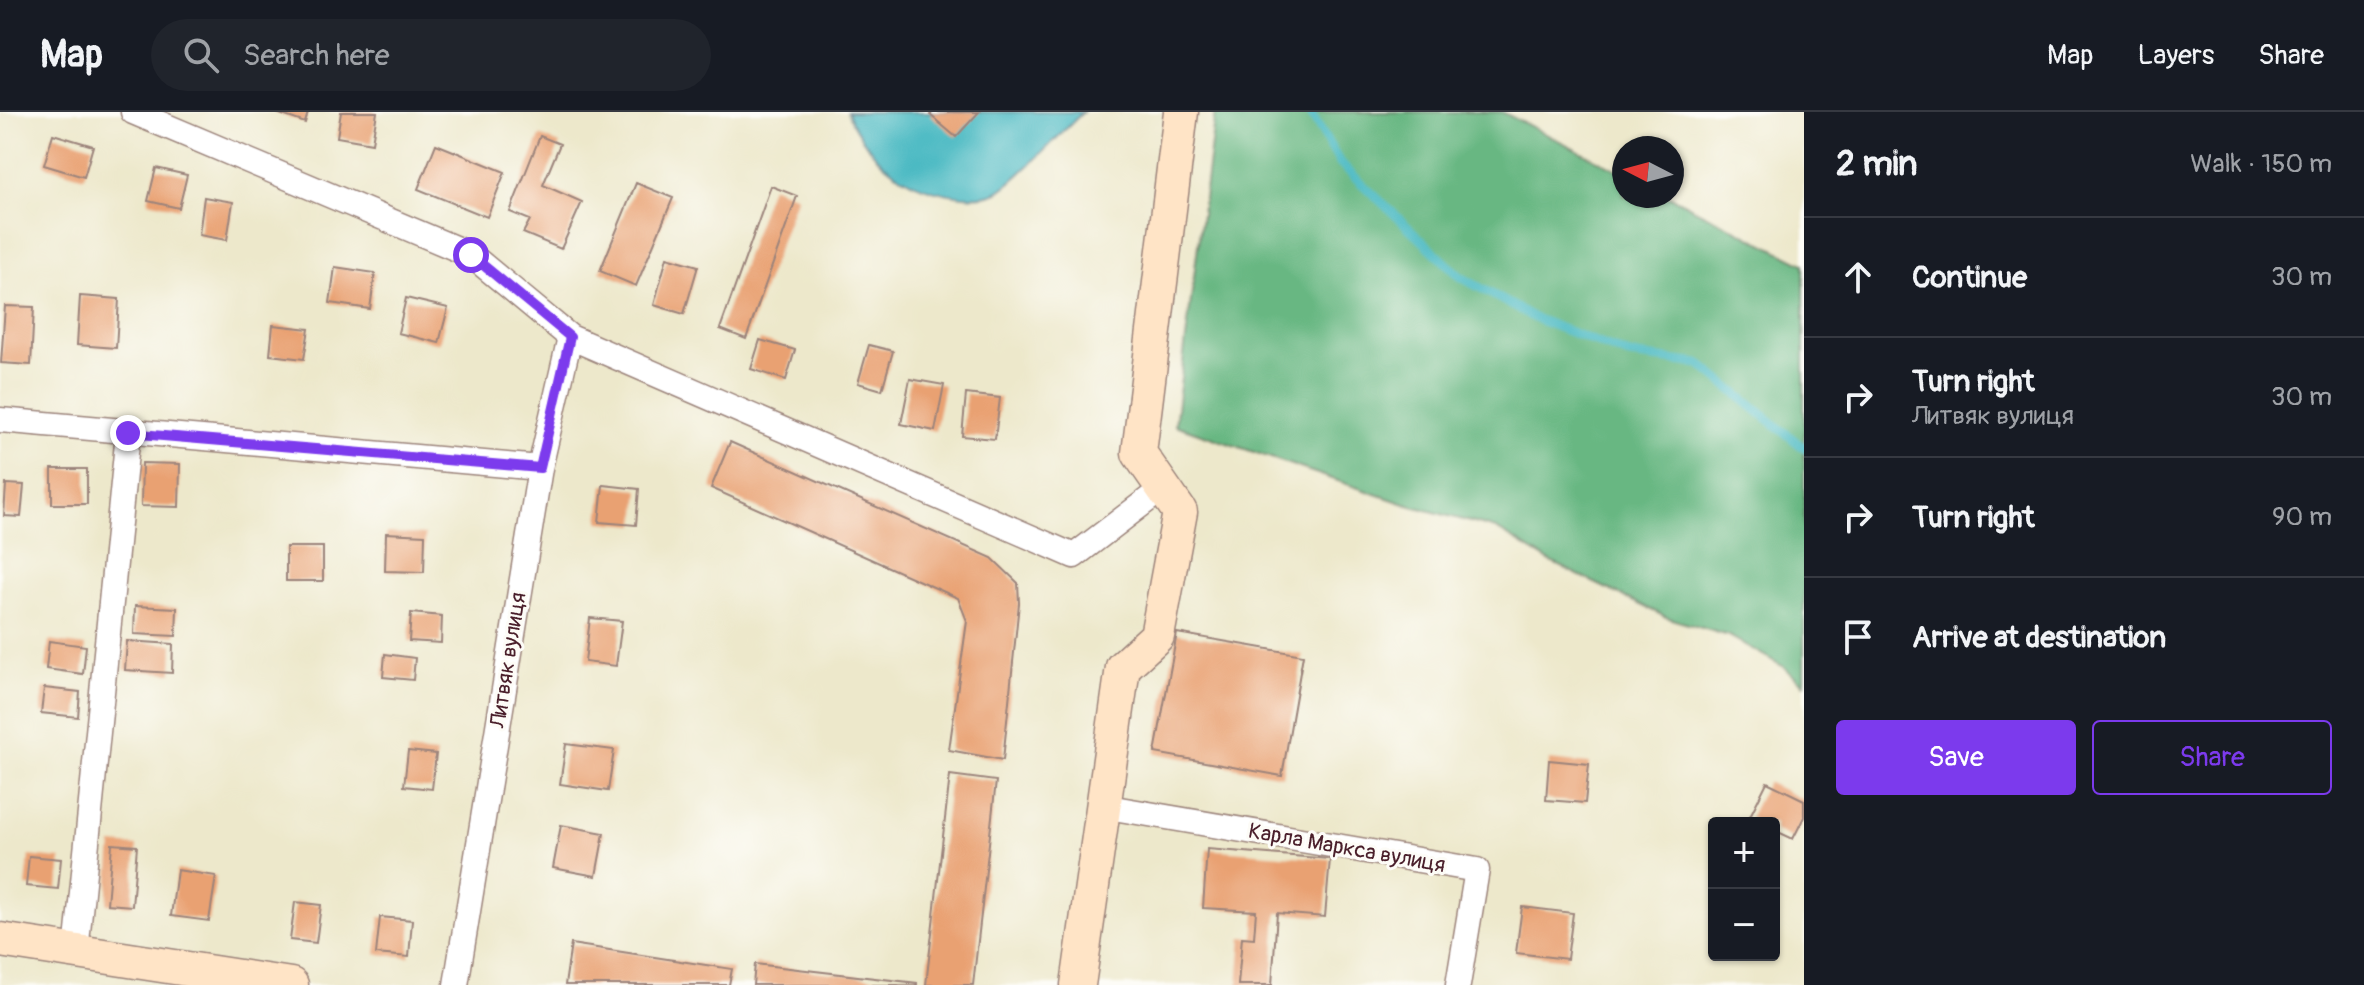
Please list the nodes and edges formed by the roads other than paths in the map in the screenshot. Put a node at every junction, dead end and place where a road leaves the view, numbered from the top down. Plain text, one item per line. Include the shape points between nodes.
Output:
1 (133, 112) edge
2 (1181, 112) edge
3 (570, 337) junction
4 (0, 420) edge
5 (128, 433) junction
6 (540, 468) junction
7 (1163, 488) junction
8 (1102, 806) junction
9 (0, 940) edge
10 (76, 952) junction
11 (291, 985) edge
12 (456, 985) edge
13 (1078, 985) edge
14 (1458, 985) edge

1 - 3 street via 471,255
2 - 7 main road via 1139,453
3 - 6 street, Литвяк вулиця
3 - 7 street via 1074,556
4 - 5 street
5 - 6 street
5 - 10 street
6 - 12 street, Литвяк вулиця
7 - 8 main road via 1180,512 1157,636 1123,667
8 - 13 main road
8 - 14 street, Карла Маркса вулиця via 1477,870
9 - 10 main road
10 - 11 main road

